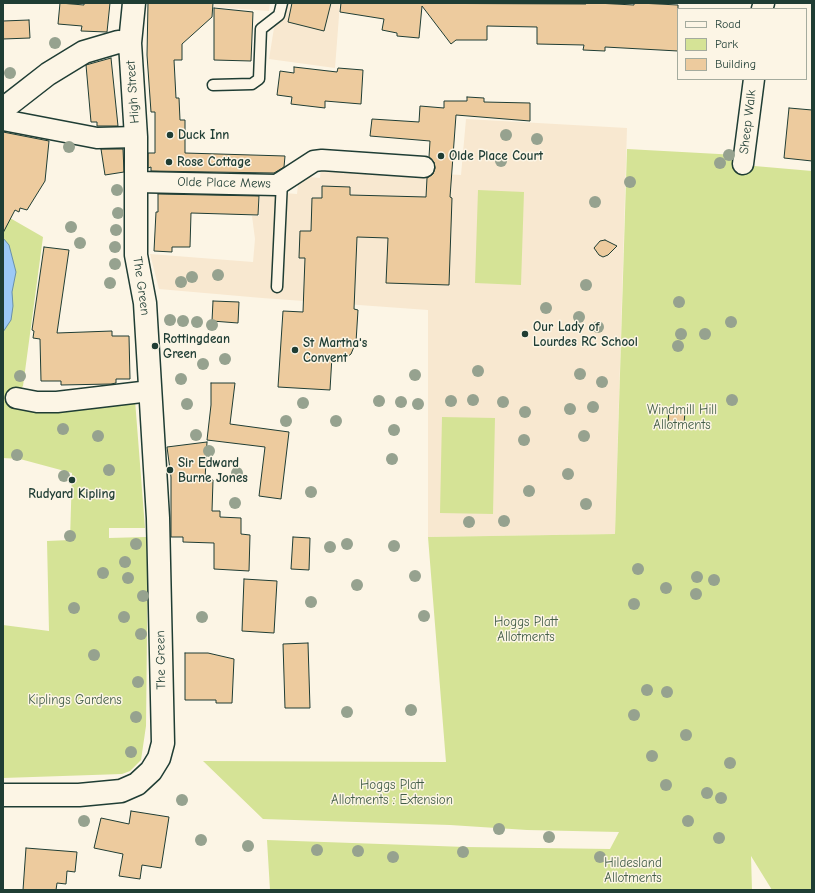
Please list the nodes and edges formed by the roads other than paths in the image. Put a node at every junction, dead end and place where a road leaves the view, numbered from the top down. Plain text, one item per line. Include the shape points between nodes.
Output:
1 (134, 3) edge
2 (282, 3) edge
3 (130, 43) junction
4 (754, 80) edge
5 (213, 85) dead end
6 (3, 109) edge
7 (3, 120) edge
8 (136, 137) junction
9 (743, 164) dead end
10 (424, 167) dead end
11 (282, 181) junction
12 (137, 182) junction
13 (277, 287) dead end
14 (150, 391) junction
15 (16, 398) dead end
16 (3, 795) edge

1 - 3 main road, High Street
2 - 5 lane via 280,14 261,29 259,79 252,84
3 - 6 main road via 118,42 84,52 48,74
3 - 8 main road, High Street
4 - 9 street, Sheep Walk
7 - 8 street via 98,138
8 - 12 main road, High Street
10 - 11 street, Olde Place Mews via 314,161
11 - 12 street, Olde Place Mews via 277,185
11 - 13 lane
12 - 14 main road, The Green via 136,255 145,303
14 - 15 street via 78,401 37,394
14 - 16 main road, The Green via 158,518 163,743 160,755 146,777 121,791 79,795

